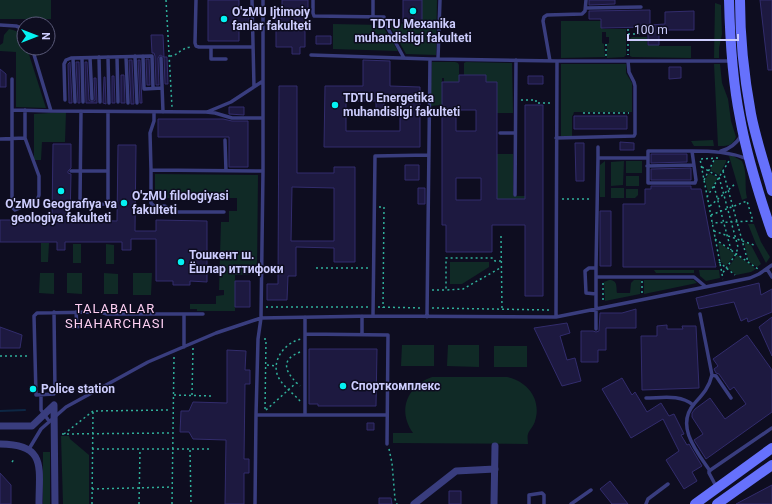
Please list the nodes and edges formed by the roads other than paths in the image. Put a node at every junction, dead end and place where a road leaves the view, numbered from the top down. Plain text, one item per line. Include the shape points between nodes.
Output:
1 (196, 0) edge
2 (252, 0) edge
3 (263, 0) edge
4 (313, 0) edge
5 (373, 0) edge
6 (440, 0) edge
7 (586, 0) edge
8 (729, 0) edge
9 (740, 0) edge
10 (642, 7) dead end
11 (586, 8) junction
12 (373, 16) junction
13 (0, 25) edge
14 (16, 26) edge
15 (210, 47) junction
16 (253, 47) junction
17 (34, 56) edge
18 (135, 56) junction
19 (143, 56) junction
20 (311, 56) dead end
21 (99, 57) junction
22 (108, 57) junction
23 (117, 57) junction
24 (126, 57) junction
25 (73, 58) junction
26 (82, 58) junction
27 (90, 58) junction
28 (161, 58) dead end
29 (404, 58) junction
30 (226, 59) dead end
31 (430, 59) junction
32 (438, 59) junction
33 (516, 60) junction
34 (628, 60) junction
35 (550, 61) junction
36 (557, 61) junction
37 (732, 61) junction
38 (12, 79) dead end
39 (263, 81) junction
40 (254, 87) junction
41 (153, 88) junction
42 (162, 88) junction
43 (92, 99) dead end
44 (65, 100) dead end
45 (75, 102) dead end
46 (83, 102) dead end
47 (100, 102) dead end
48 (118, 102) dead end
49 (109, 103) dead end
50 (128, 103) dead end
51 (136, 103) dead end
52 (13, 110) junction
53 (25, 110) junction
54 (51, 111) junction
55 (81, 111) junction
56 (108, 112) junction
57 (154, 112) junction
58 (163, 112) junction
59 (206, 112) junction
60 (263, 118) junction
61 (500, 133) dead end
62 (515, 133) junction
63 (743, 134) junction
64 (13, 138) junction
65 (25, 138) junction
66 (556, 138) junction
67 (0, 139) edge
68 (225, 140) dead end
69 (598, 147) dead end
70 (692, 150) junction
71 (718, 151) junction
72 (429, 155) junction
73 (598, 158) junction
74 (647, 158) junction
75 (749, 160) junction
76 (694, 165) junction
77 (647, 166) junction
78 (151, 170) junction
79 (226, 170) junction
80 (71, 171) dead end
81 (80, 171) junction
82 (108, 171) junction
83 (263, 171) junction
84 (772, 191) edge
85 (515, 195) dead end
86 (224, 212) dead end
87 (772, 233) edge
88 (772, 265) edge
89 (596, 268) junction
90 (767, 269) junction
91 (597, 277) junction
92 (772, 277) edge
93 (706, 287) junction
94 (596, 294) junction
95 (597, 309) junction
96 (54, 312) junction
97 (76, 312) junction
98 (184, 314) junction
99 (203, 314) dead end
100 (700, 314) dead end
101 (305, 316) junction
102 (362, 316) junction
103 (373, 316) junction
104 (427, 316) junction
105 (556, 317) junction
106 (261, 318) junction
107 (94, 326) dead end
108 (69, 327) dead end
109 (76, 327) junction
110 (596, 329) dead end
111 (305, 334) junction
112 (362, 334) junction
113 (184, 347) junction
114 (712, 376) junction
115 (41, 395) junction
116 (646, 398) dead end
117 (731, 398) dead end
118 (693, 405) junction
119 (43, 414) junction
120 (256, 415) junction
121 (305, 415) junction
122 (387, 415) junction
123 (55, 416) junction
124 (49, 421) junction
125 (0, 426) edge
126 (772, 428) edge
127 (0, 444) edge
128 (387, 444) road end
129 (495, 446) dead end
130 (772, 448) edge
131 (29, 450) junction
132 (772, 465) edge
133 (495, 469) junction
134 (710, 471) junction
135 (668, 484) dead end
136 (717, 488) junction
137 (591, 490) dead end
138 (39, 504) edge
139 (56, 504) edge
140 (254, 504) edge
141 (414, 504) edge
142 (494, 504) edge
143 (529, 504) edge
144 (544, 504) edge
145 (571, 504) edge
146 (646, 504) edge
147 (695, 504) edge
148 (717, 504) edge

1 - 15 lane via 195,43 196,46
2 - 16 lane
3 - 39 lane
4 - 12 lane via 314,16
5 - 12 lane
6 - 32 lane
7 - 11 lane
8 - 37 main road
9 - 84 main road via 740,24 751,115
10 - 11 lane
11 - 35 lane via 582,14 544,17
12 - 29 lane via 384,18
13 - 14 lane
15 - 16 lane
15 - 30 lane via 211,59
16 - 40 lane
17 - 54 lane
18 - 19 lane
18 - 24 lane
18 - 51 lane
19 - 41 lane via 152,56
19 - 41 lane via 144,89
20 - 29 lane
21 - 22 lane
21 - 27 lane
21 - 47 lane
22 - 23 lane
22 - 49 lane
23 - 24 lane
23 - 48 lane
24 - 50 lane
25 - 26 lane
25 - 44 lane via 66,60 64,64
25 - 45 lane
26 - 27 lane
26 - 46 lane
27 - 43 lane
28 - 42 lane
29 - 31 lane
31 - 32 lane
31 - 72 lane
32 - 33 lane
33 - 35 lane
33 - 62 lane
34 - 36 lane
34 - 37 lane
34 - 66 lane via 629,72 635,86 634,136
35 - 36 lane
36 - 66 lane
37 - 63 main road
38 - 52 lane
39 - 40 lane
39 - 60 lane
40 - 59 lane via 231,102
41 - 42 lane
42 - 58 lane
52 - 53 lane
52 - 64 lane
53 - 54 lane
53 - 65 lane
54 - 55 lane
55 - 56 lane
55 - 81 lane
56 - 57 lane
56 - 82 lane
57 - 58 lane
57 - 78 lane via 150,133
58 - 59 lane
59 - 60 lane via 232,118
60 - 83 lane
61 - 62 lane
62 - 85 lane
63 - 71 lane via 734,145
63 - 75 main road
64 - 65 lane
64 - 65 lane via 12,207 15,210 39,198 39,176
64 - 67 lane
66 - 105 lane
68 - 79 lane
69 - 73 lane
70 - 71 lane
70 - 74 lane via 650,150 647,152
70 - 76 lane
71 - 75 lane
72 - 103 lane via 375,156
72 - 104 lane
73 - 74 lane
73 - 89 lane
74 - 77 lane
75 - 87 main road
76 - 77 lane
76 - 77 lane via 694,183 648,183
78 - 79 lane
78 - 86 lane via 151,203 154,206 164,206 174,212
79 - 83 lane
80 - 81 lane
81 - 82 lane
81 - 82 lane via 80,204 108,203
83 - 106 lane
88 - 90 lane
89 - 91 lane
89 - 94 lane via 585,271 586,293
90 - 92 lane
90 - 93 lane via 750,278
91 - 93 lane via 694,277
91 - 94 lane
93 - 95 lane
94 - 95 lane
95 - 105 lane
95 - 110 lane
96 - 97 lane
96 - 115 lane via 55,392
96 - 115 lane via 37,313 34,316 35,393
97 - 98 lane
97 - 109 lane
98 - 99 lane
98 - 113 lane
100 - 114 lane
101 - 102 lane
101 - 106 lane
101 - 111 lane
102 - 103 lane
102 - 112 lane
103 - 104 lane
104 - 105 lane
106 - 113 lane
106 - 120 lane
107 - 109 lane
108 - 109 lane
111 - 112 lane
111 - 121 lane
112 - 122 lane via 389,336
113 - 123 lane via 134,369 66,407
114 - 117 lane via 716,376
114 - 118 lane via 706,390
115 - 119 lane
116 - 118 lane via 680,398
118 - 134 lane via 687,417 688,432
119 - 123 street via 54,405
119 - 124 lane
119 - 125 street via 32,426
120 - 121 lane
120 - 140 lane
121 - 122 lane
122 - 128 lane
123 - 124 lane
123 - 139 street
124 - 131 lane via 41,429
126 - 134 lane
127 - 131 street
129 - 133 street
130 - 136 main road
131 - 138 street via 39,462
132 - 148 main road
133 - 141 street via 456,471
133 - 142 street
134 - 136 lane
135 - 146 lane via 648,499
136 - 147 main road
137 - 145 lane
143 - 144 lane via 530,495 542,494

